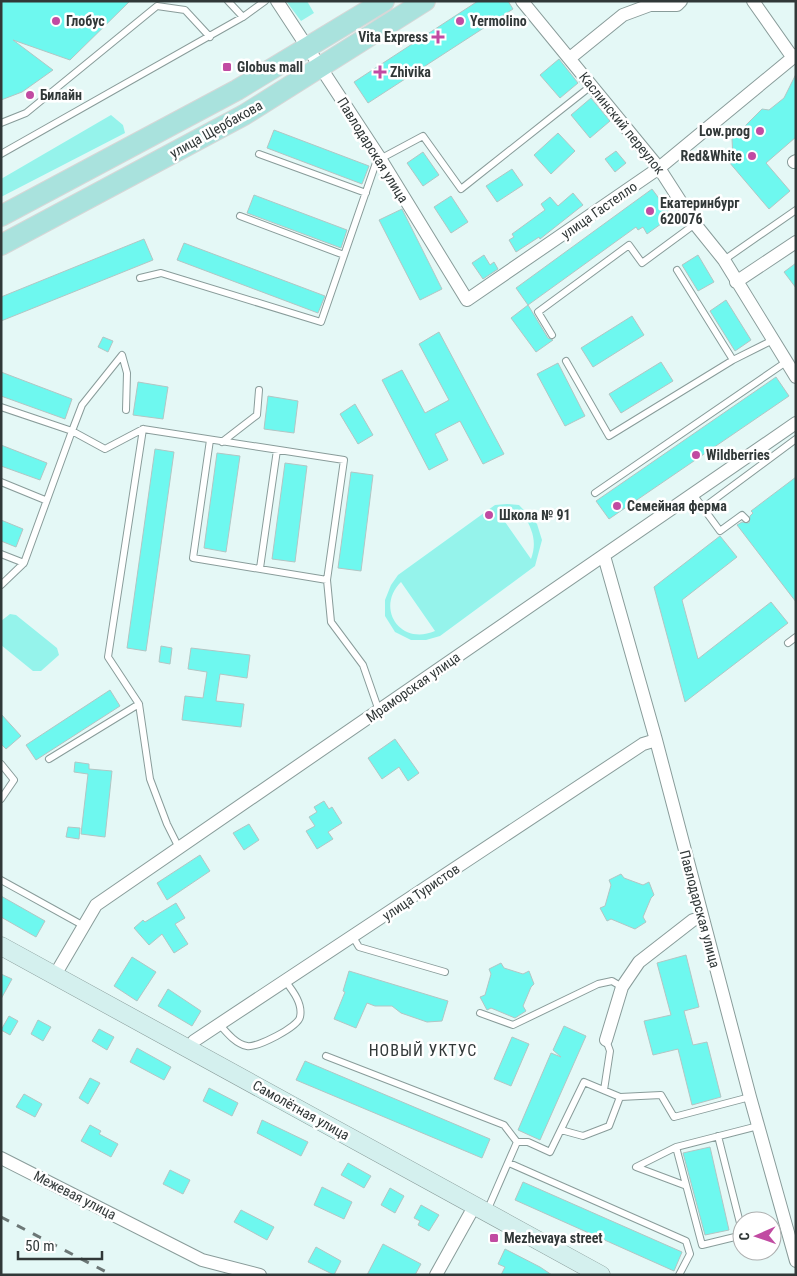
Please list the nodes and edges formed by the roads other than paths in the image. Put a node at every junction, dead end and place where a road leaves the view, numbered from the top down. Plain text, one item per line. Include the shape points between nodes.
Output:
1 (228, 1) edge
2 (265, 1) edge
3 (277, 1) edge
4 (384, 1) edge
5 (425, 1) edge
6 (522, 1) edge
7 (681, 1) edge
8 (753, 1) edge
9 (243, 18) junction
10 (210, 37) junction
11 (308, 48) junction
12 (794, 56) edge
13 (570, 58) junction
14 (320, 66) junction
15 (591, 86) junction
16 (1, 123) edge
17 (1, 154) edge
18 (259, 154) dead end
19 (379, 157) junction
20 (659, 168) junction
21 (366, 194) junction
22 (796, 210) edge
23 (1, 216) edge
24 (240, 216) dead end
25 (696, 224) junction
26 (796, 242) edge
27 (1, 245) edge
28 (344, 255) junction
29 (724, 260) junction
30 (677, 270) dead end
31 (140, 278) dead end
32 (736, 282) junction
33 (467, 300) joint
34 (552, 336) dead end
35 (773, 340) junction
36 (733, 360) junction
37 (566, 361) dead end
38 (786, 362) junction
39 (796, 377) edge
40 (259, 390) dead end
41 (1, 407) edge
42 (126, 410) dead end
43 (796, 423) edge
44 (143, 428) junction
45 (72, 431) junction
46 (796, 438) edge
47 (210, 440) junction
48 (222, 442) junction
49 (277, 450) junction
50 (1, 482) edge
51 (595, 493) dead end
52 (693, 494) junction
53 (45, 500) junction
54 (703, 508) junction
55 (746, 519) dead end
56 (1, 554) edge
57 (604, 556) junction
58 (24, 564) junction
59 (260, 568) junction
60 (327, 580) junction
61 (1, 584) edge
62 (796, 637) edge
63 (788, 643) dead end
64 (139, 704) junction
65 (379, 711) junction
66 (656, 740) junction
67 (49, 759) dead end
68 (1, 764) edge
69 (1, 799) edge
70 (179, 848) junction
71 (1, 880) edge
72 (702, 918) junction
73 (84, 926) junction
74 (353, 937) junction
75 (1, 946) edge
76 (445, 972) dead end
77 (55, 974) junction
78 (286, 982) junction
79 (622, 986) junction
80 (480, 1014) dead end
81 (220, 1024) junction
82 (606, 1040) joint
83 (190, 1049) junction
84 (326, 1056) dead end
85 (604, 1090) junction
86 (620, 1097) junction
87 (750, 1097) junction
88 (758, 1126) junction
89 (561, 1130) junction
90 (718, 1136) junction
91 (517, 1142) junction
92 (676, 1147) junction
93 (1, 1158) edge
94 (509, 1163) junction
95 (684, 1185) junction
96 (481, 1208) junction
97 (790, 1222) edge
98 (796, 1261) edge
99 (260, 1275) edge
100 (436, 1275) edge
101 (601, 1275) edge
102 (679, 1275) edge

1 - 9 lane
2 - 9 lane
3 - 11 street, Павлодарская улица
4 - 11 main road, улица Щербакова
5 - 14 main road, улица Щербакова
6 - 13 street, Каслинский переулок
7 - 13 street via 677,5 650,5 623,15 601,28
8 - 12 street
9 - 10 lane
10 - 16 lane via 185,10 157,6 26,114
10 - 17 lane
11 - 14 street, Павлодарская улица
11 - 23 main road, улица Щербакова via 237,90
12 - 20 street, улица Гастелло
13 - 15 street, Каслинский переулок
14 - 19 street, Павлодарская улица
14 - 27 main road, улица Щербакова via 244,114
15 - 19 lane via 461,189 423,136
15 - 20 street, Каслинский переулок
18 - 21 lane
19 - 21 lane
19 - 33 street, Павлодарская улица
20 - 25 street, Каслинский переулок
20 - 33 street, улица Гастелло
21 - 28 lane
22 - 29 lane
24 - 28 lane
25 - 29 street, Каслинский переулок
25 - 34 lane via 642,263 629,245 538,312
26 - 32 street
28 - 31 lane via 321,322 161,272
29 - 32 street, Каслинский переулок
30 - 36 lane
32 - 35 street, Каслинский переулок
35 - 36 lane
35 - 38 street, Каслинский переулок
36 - 37 lane via 609,436
38 - 39 street, Каслинский переулок
38 - 51 lane
40 - 48 lane via 257,415
41 - 45 lane
42 - 45 lane via 127,373 122,355 82,405
43 - 52 street, Мраморская улица
44 - 45 lane via 106,449
44 - 47 lane
44 - 64 lane via 108,657
45 - 53 lane
46 - 54 lane
47 - 48 lane
47 - 59 lane via 193,558
48 - 49 lane
49 - 59 lane
49 - 60 lane via 344,460
50 - 53 lane
52 - 54 lane
52 - 57 street, Мраморская улица
53 - 58 lane
54 - 55 lane via 720,531 742,515
56 - 58 lane
57 - 65 street, Мраморская улица
57 - 66 street, Павлодарская улица
58 - 61 lane
59 - 60 lane
60 - 65 lane via 331,622 363,665
62 - 63 lane
64 - 67 lane
64 - 70 lane via 150,779
65 - 70 street, Мраморская улица
66 - 72 street, Павлодарская улица
66 - 74 street, улица Туристов via 643,744
68 - 69 lane via 14,780
70 - 73 street, Мраморская улица via 96,905
71 - 73 lane
72 - 79 street via 693,920 639,962
72 - 87 street, Павлодарская улица
73 - 77 street, Мраморская улица
74 - 76 lane via 359,947
74 - 78 street, улица Туристов
75 - 77 main road, Самолётная улица
77 - 83 main road, Самолётная улица
78 - 81 street, улица Туристов
78 - 81 lane via 298,1001 300,1017 296,1024 257,1046 245,1046 228,1035
79 - 80 lane via 612,981 598,984 513,1025
79 - 82 street
81 - 83 street, улица Туристов via 194,1041
82 - 85 lane via 610,1051
83 - 96 main road, Самолётная улица
84 - 91 lane via 504,1125
85 - 86 lane
85 - 89 lane via 584,1082
86 - 87 lane via 661,1095 674,1117
86 - 89 lane via 609,1126 583,1136
87 - 88 street, Павлодарская улица
88 - 90 lane
88 - 97 street, Павлодарская улица
89 - 91 lane via 550,1152 528,1142
90 - 92 lane
90 - 95 lane via 741,1227 739,1236 702,1245
91 - 94 lane
92 - 95 lane
92 - 95 lane via 636,1167
93 - 99 street, Межевая улица via 202,1260
94 - 96 lane
94 - 102 lane via 686,1241 690,1254
96 - 100 street
96 - 101 main road, Самолётная улица
97 - 98 street, Павлодарская улица

